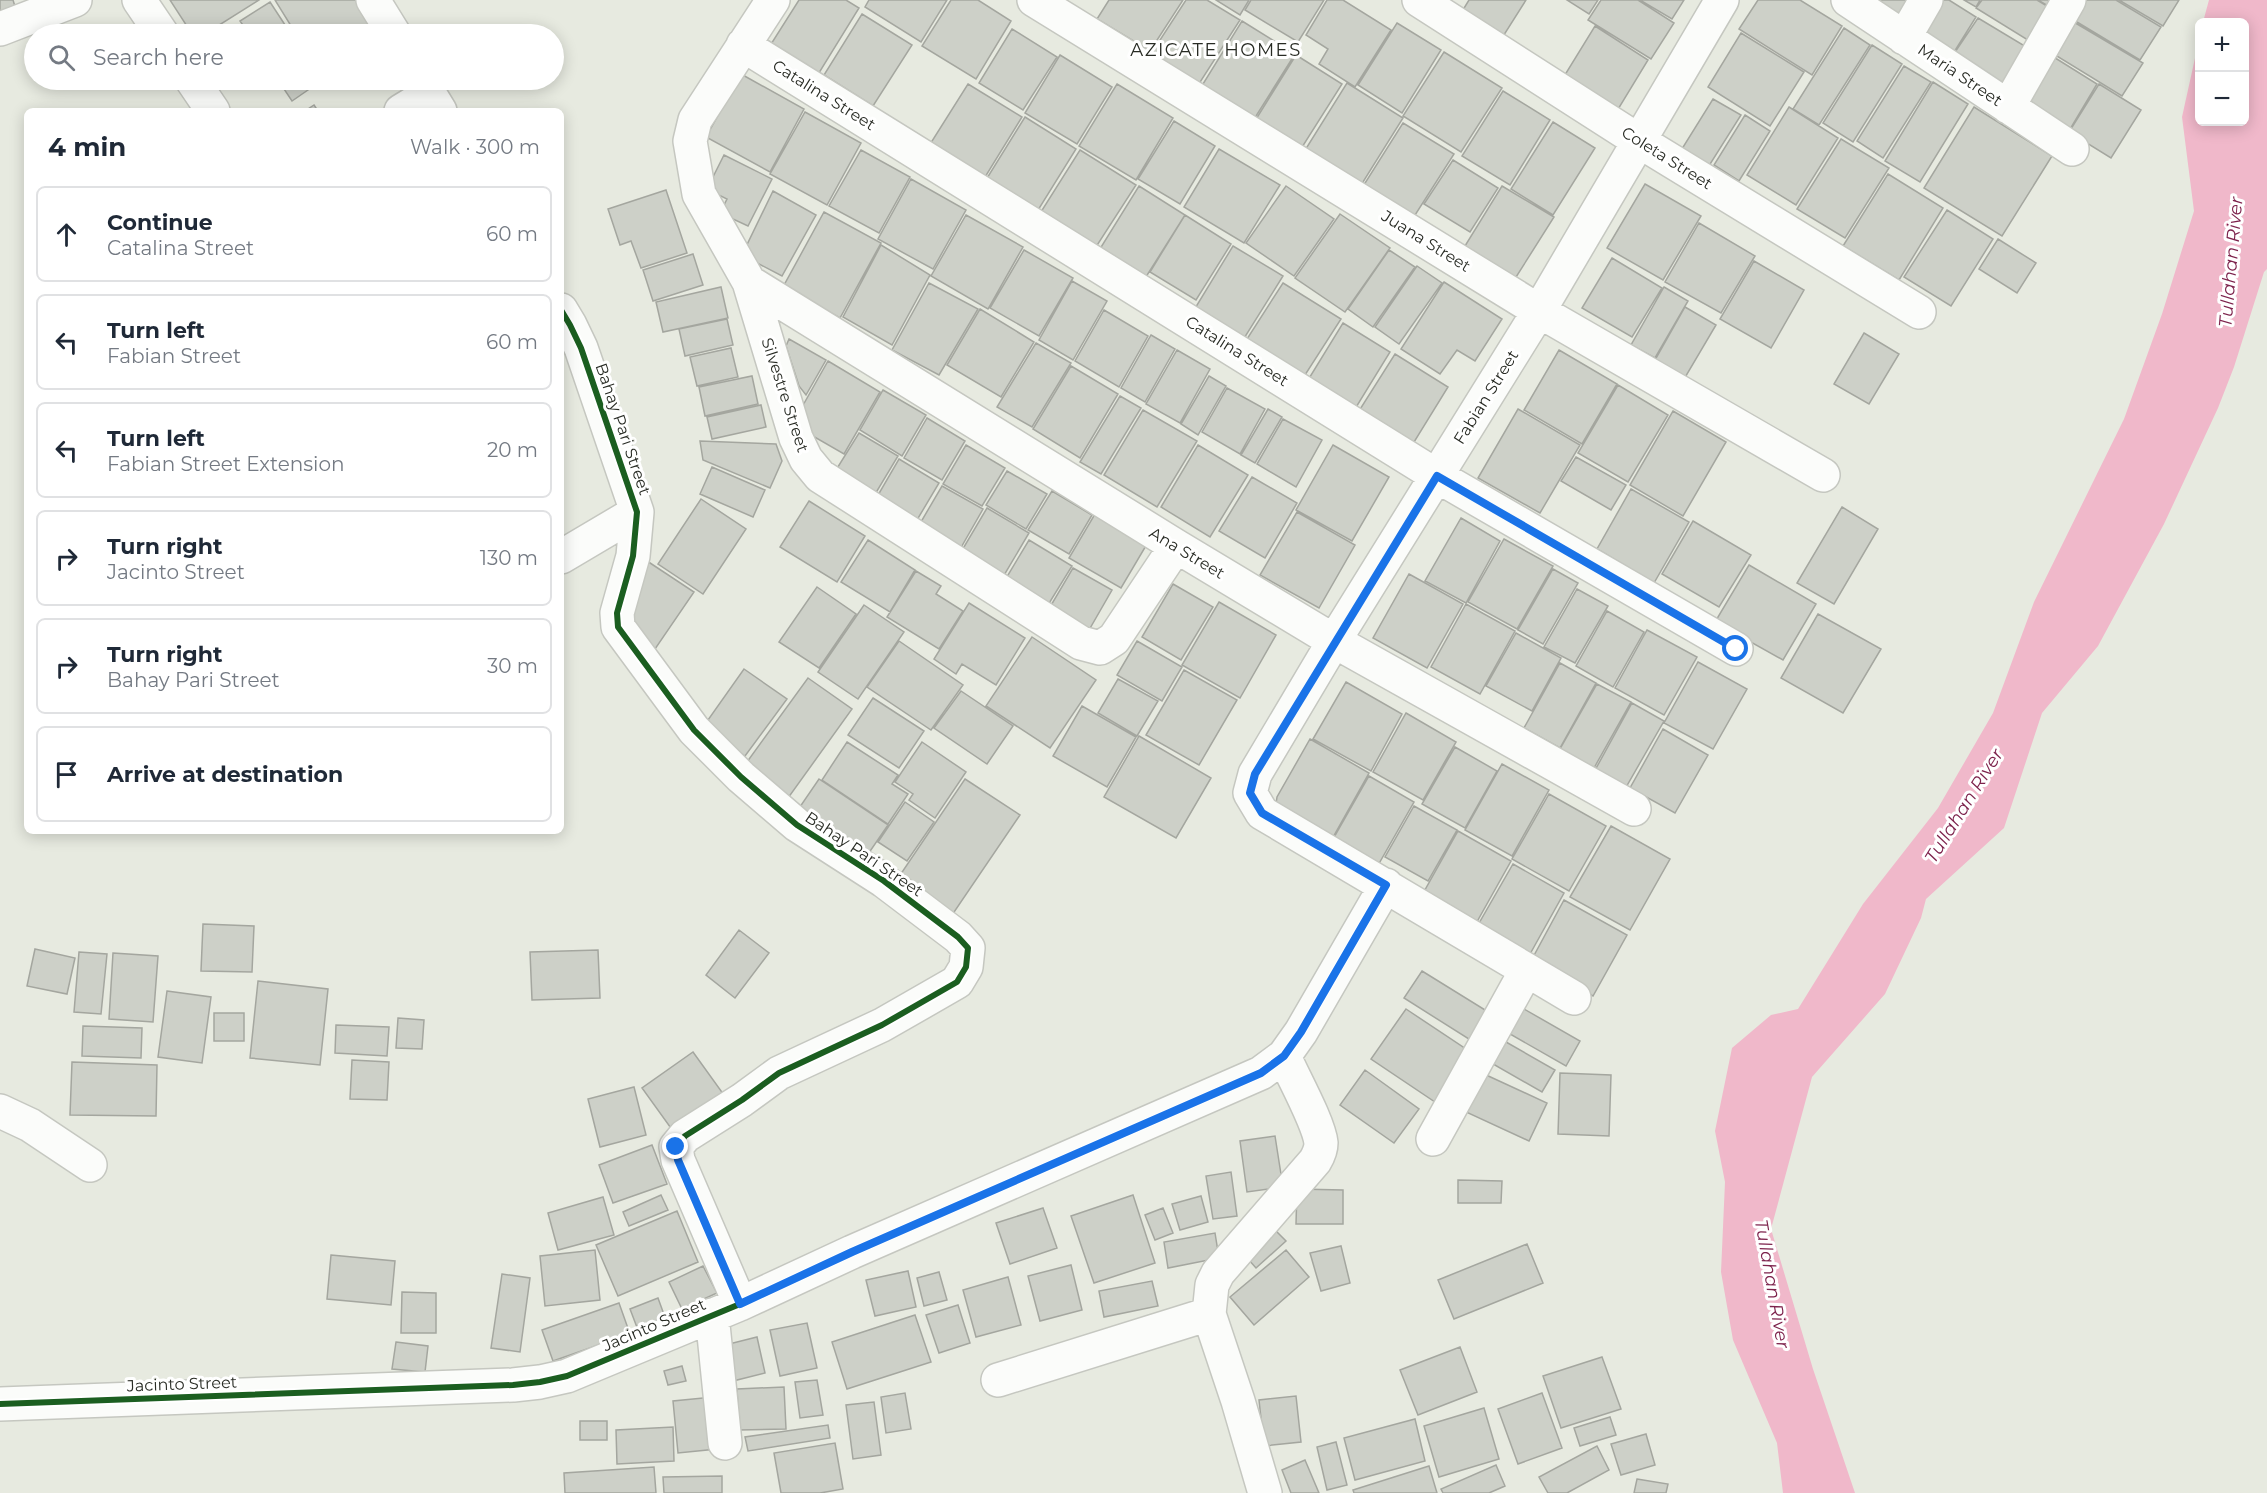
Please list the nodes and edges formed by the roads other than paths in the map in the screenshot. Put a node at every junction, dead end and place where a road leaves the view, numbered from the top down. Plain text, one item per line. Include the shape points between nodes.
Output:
1 (75, 0) edge
2 (139, 0) edge
3 (373, 0) edge
4 (773, 0) edge
5 (1034, 0) edge
6 (1419, 0) edge
7 (1722, 0) edge
8 (1848, 0) edge
9 (1926, 0) edge
10 (2069, 0) edge
11 (155, 24) edge
12 (388, 24) edge
13 (0, 28) edge
14 (1904, 38) junction
15 (743, 45) junction
16 (199, 90) edge
17 (430, 95) edge
18 (2008, 107) junction
19 (211, 108) edge
20 (406, 108) edge
21 (1639, 141) junction
22 (2072, 149) dead end
23 (749, 282) junction
24 (1539, 311) junction
25 (1918, 312) dead end
26 (564, 315) edge
27 (1437, 476) junction
28 (1822, 476) dead end
29 (637, 512) junction
30 (1176, 546) junction
31 (564, 555) edge
32 (1334, 641) junction
33 (1736, 649) dead end
34 (1634, 809) dead end
35 (1386, 885) junction
36 (1526, 971) junction
37 (1574, 998) dead end
38 (1284, 1056) junction
39 (0, 1112) edge
40 (1433, 1139) dead end
41 (90, 1165) dead end
42 (726, 1309) junction
43 (1209, 1314) junction
44 (998, 1380) dead end
45 (0, 1404) edge
46 (725, 1443) dead end
47 (1265, 1493) edge

1 - 13 street
2 - 11 street
3 - 12 street
4 - 15 street, Silvestre Street
5 - 24 street, Juana Street
6 - 21 street, Coleta Street
7 - 21 street, Fabian Street
8 - 14 street, Maria Street
9 - 14 street
10 - 18 street
14 - 18 street, Maria Street
15 - 23 street, Silvestre Street via 695,120 690,141 699,194
15 - 27 street, Catalina Street
16 - 19 street
17 - 20 street
18 - 22 street, Maria Street
21 - 24 street, Fabian Street
21 - 25 street, Coleta Street
23 - 30 street, Ana Street
23 - 30 street, Silvestre Street via 796,438 820,476 1081,643 1100,648 1114,639
24 - 27 street, Fabian Street
24 - 28 street, Juana Street
26 - 29 street, Bahay Pari Street via 581,348
27 - 32 street, Fabian Street
27 - 33 street, Catalina Street
29 - 31 street
29 - 42 street, Bahay Pari Street via 633,556 617,613 618,627 694,730 797,825 884,881 968,948 966,967 957,982 882,1025 779,1073 685,1136 676,1147
30 - 32 street, Ana Street
32 - 34 street, Ana Street
32 - 35 street, Fabian Street via 1255,774 1250,793 1262,813
35 - 36 street
35 - 38 street, Jacinto Street
36 - 37 street
36 - 40 street
38 - 42 street, Jacinto Street via 1261,1073
38 - 43 street via 1316,1126 1320,1150 1315,1161 1218,1273 1212,1286
39 - 41 street via 30,1125
42 - 45 street, Jacinto Street via 567,1376 540,1382
42 - 46 street
43 - 44 street
43 - 47 street

